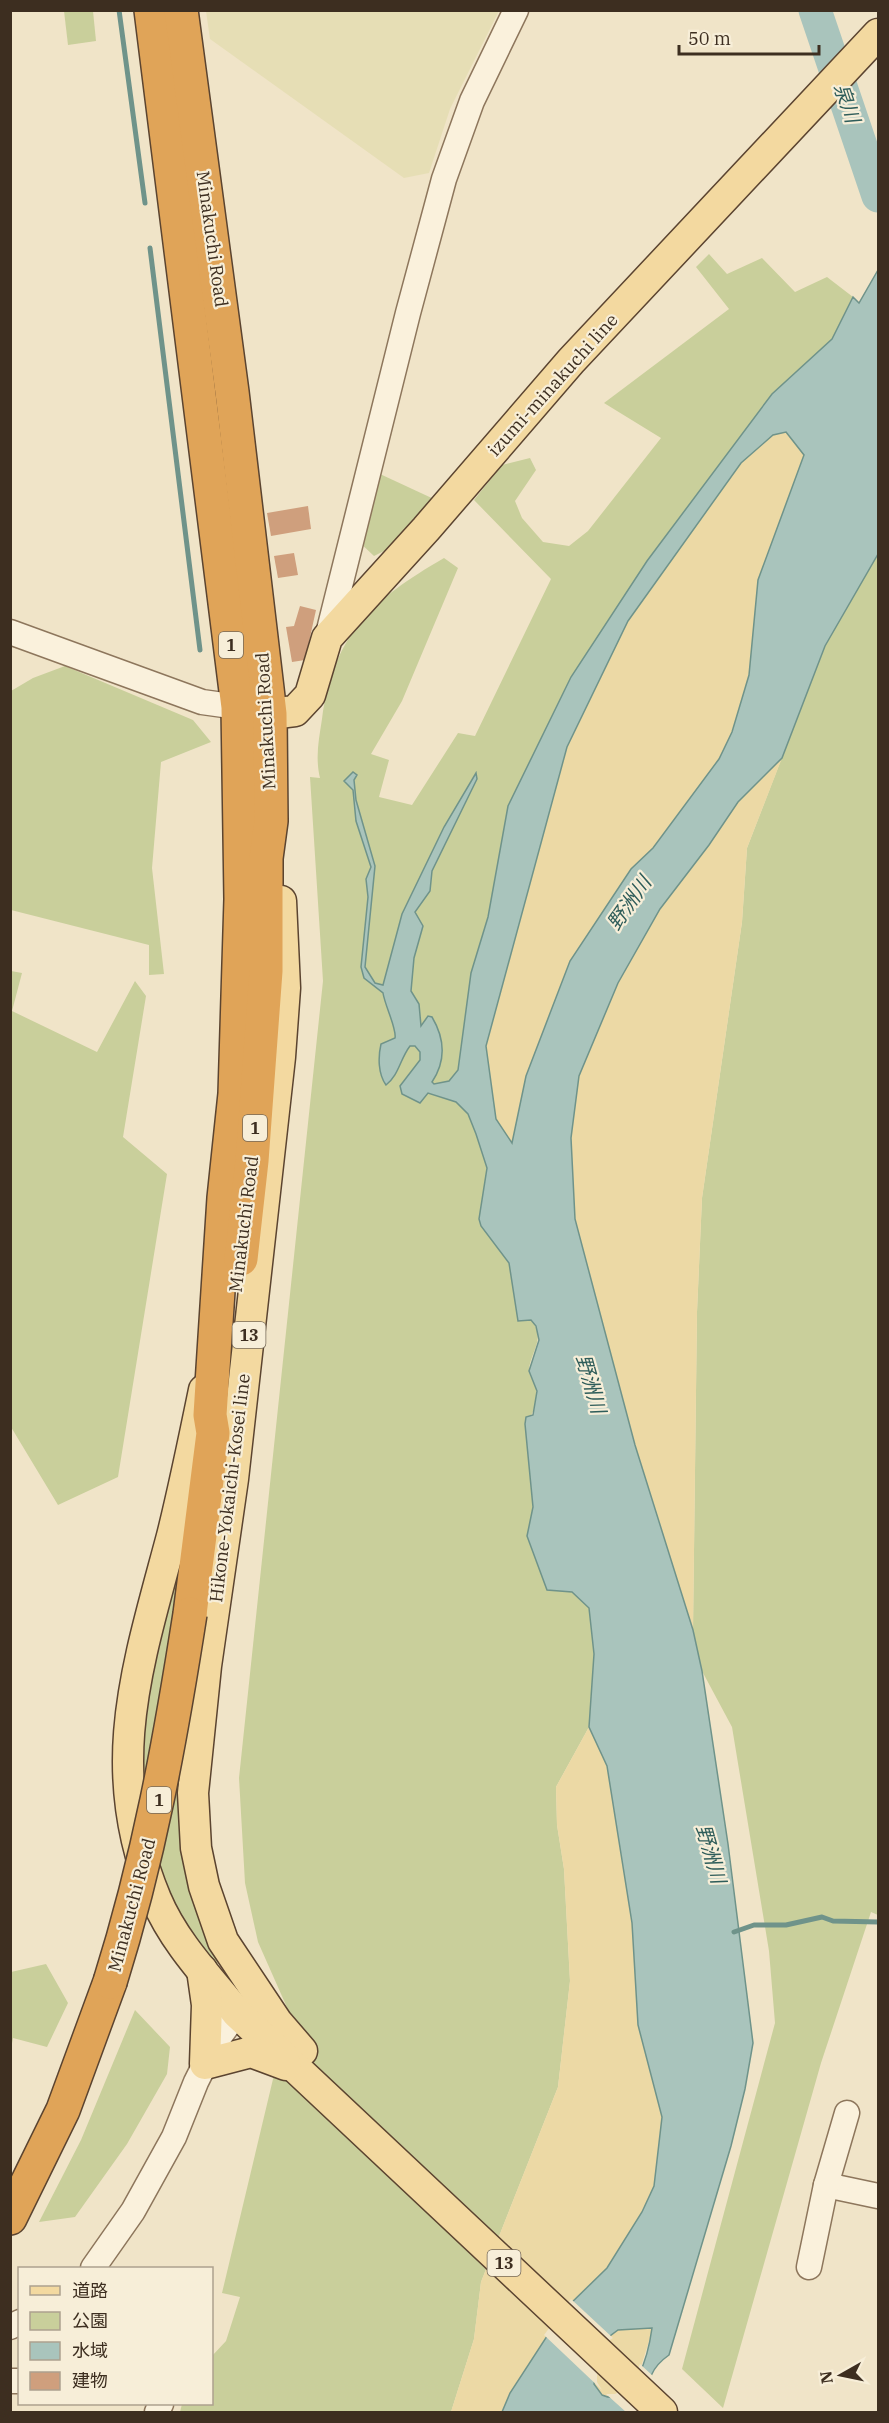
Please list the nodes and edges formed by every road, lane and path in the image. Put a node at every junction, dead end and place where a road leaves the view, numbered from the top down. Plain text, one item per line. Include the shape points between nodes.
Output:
1 (151, 10) edge
2 (181, 10) edge
3 (516, 10) edge
4 (869, 44) edge
5 (10, 632) edge
6 (327, 638) junction
7 (254, 711) junction
8 (271, 821) junction
9 (220, 1284) junction
10 (213, 1433) junction
11 (223, 1941) junction
12 (202, 1970) junction
13 (237, 2013) junction
14 (272, 2041) junction
15 (205, 2064) junction
16 (847, 2113) dead end
17 (347, 2114) junction
18 (826, 2185) junction
19 (879, 2196) edge
20 (13, 2213) edge
21 (94, 2267) edge
22 (809, 2267) dead end
23 (662, 2412) edge

1 - 7 highway, Minakuchi Road / 1
2 - 7 highway, Minakuchi Road / 1 via 233,403
3 - 6 street via 456,143 420,269
4 - 6 main road, izumi-minakuchi line via 570,361
5 - 7 street via 202,702
6 - 7 main road, izumi-minakuchi line via 310,695 295,711
7 - 8 highway, Minakuchi Road / 1
7 - 9 highway, Minakuchi Road / 1 via 241,887 235,1094
8 - 10 highway, Minakuchi Road / 1 via 266,858 266,971 252,1161 222,1413
8 - 11 main road, Hikone-Yokaichi-Kosei line / 13 via 279,856 285,988 280,1057 194,1793 198,1857
9 - 10 highway, Minakuchi Road / 1 via 210,1415
9 - 12 main road, Hikone-Yokaichi-Kosei line / 13 via 214,1295 208,1369 193,1445 135,1677 127,1747 132,1820 156,1899
10 - 20 highway, Minakuchi Road / 1, bridge via 168,1751 134,1906 93,2033 63,2110
11 - 13 main road, 13
11 - 14 main road, Hikone-Yokaichi-Kosei line / 13
12 - 13 main road, Hikone-Yokaichi-Kosei line / 13
12 - 15 main road via 207,2005
13 - 14 main road, Hikone-Yokaichi-Kosei line / 13
13 - 15 street
14 - 15 main road via 251,2052
14 - 17 main road, Hikone-Yokaichi-Kosei line / 13
14 - 17 main road, Hikone-Yokaichi-Kosei line / 13 via 323,2075
15 - 21 street via 174,2137 138,2202
16 - 18 street
17 - 23 main road, Hikone-Yokaichi-Kosei line / 13
18 - 19 street
18 - 22 street

